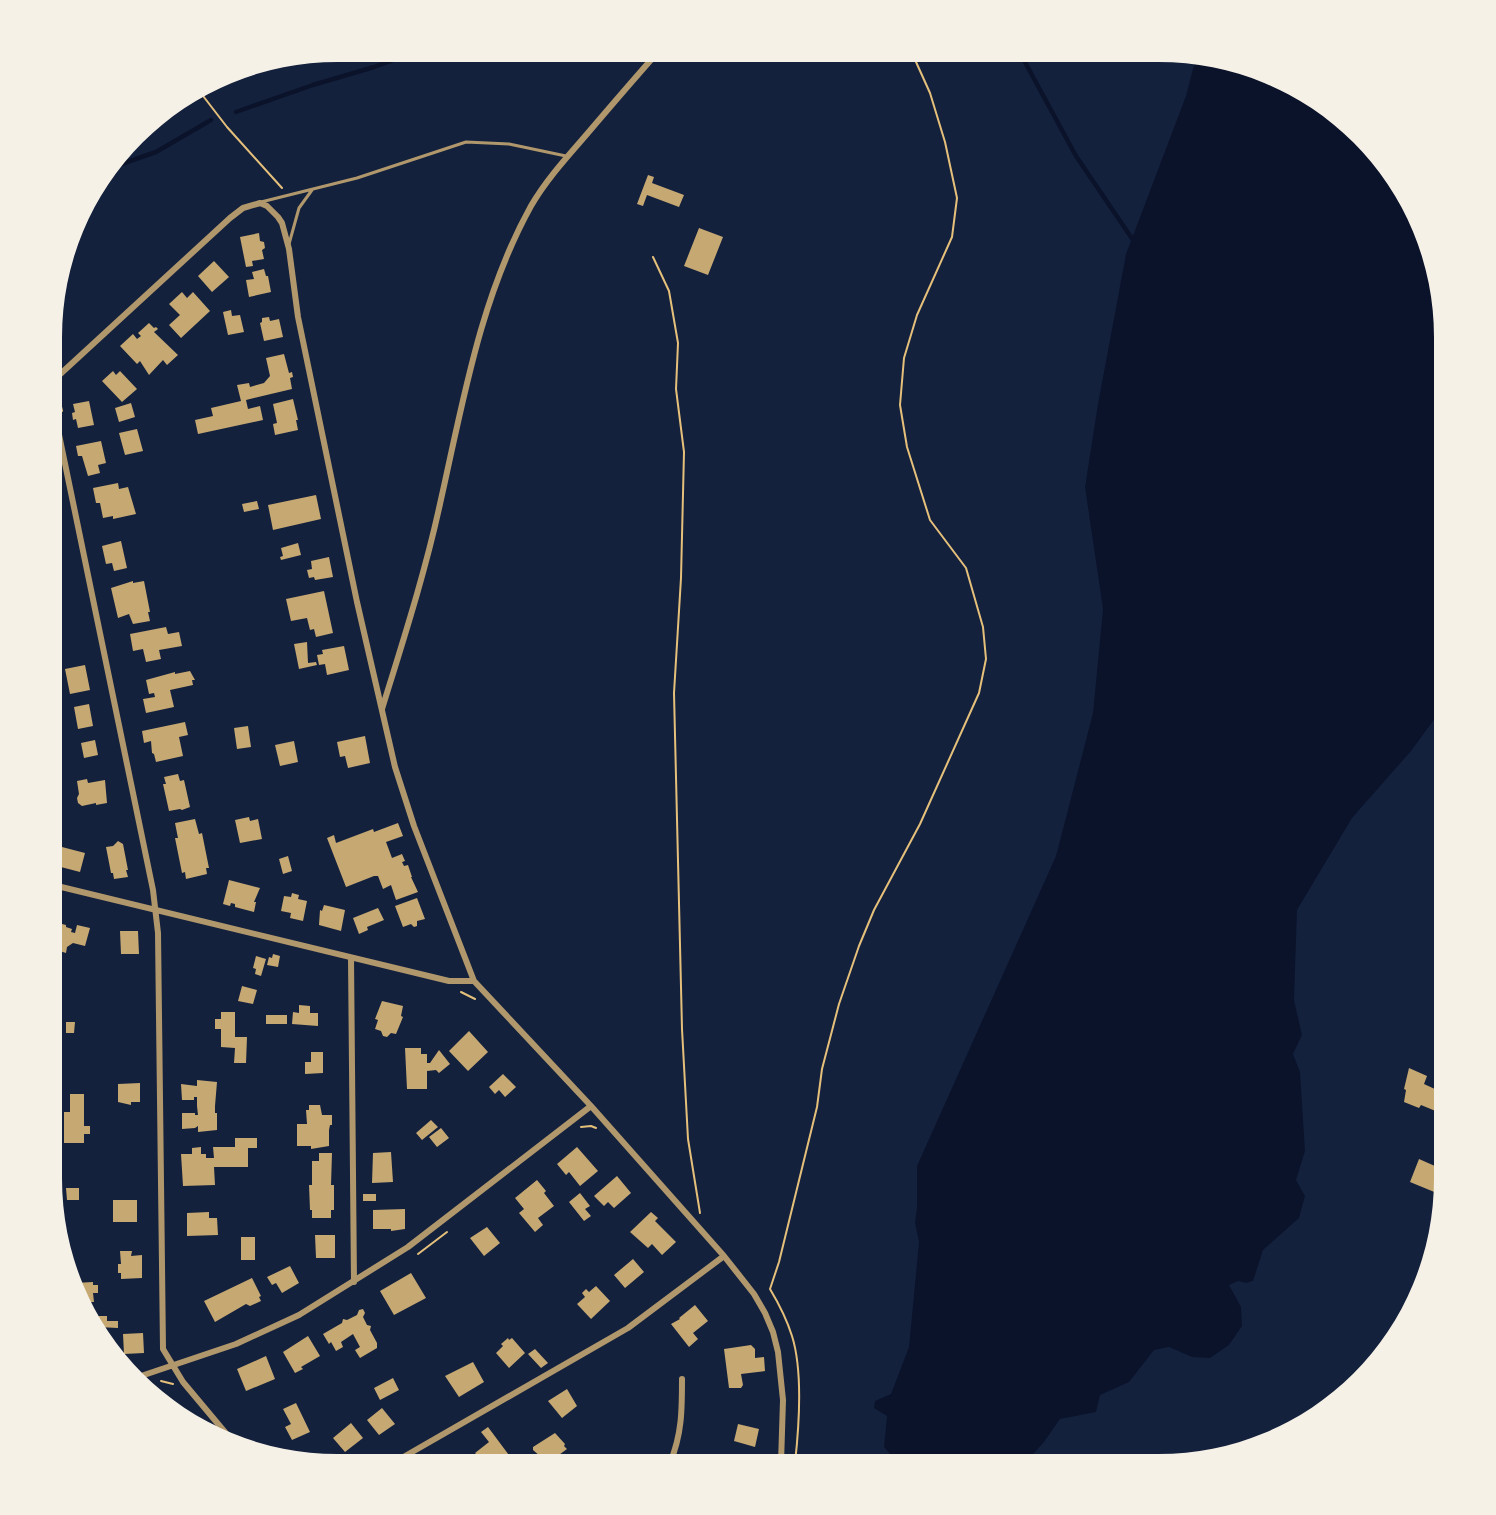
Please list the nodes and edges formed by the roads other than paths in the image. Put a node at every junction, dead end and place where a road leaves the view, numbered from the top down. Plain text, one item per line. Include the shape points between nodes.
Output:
1 (649, 62) edge
2 (567, 156) junction
3 (313, 189) junction
4 (260, 203) junction
5 (289, 249) junction
6 (62, 372) edge
7 (62, 449) edge
8 (382, 709) junction
9 (62, 887) edge
10 (155, 910) junction
11 (351, 958) junction
12 (474, 981) junction
13 (591, 1106) junction
14 (724, 1256) junction
15 (354, 1282) junction
16 (173, 1366) junction
17 (144, 1375) edge
18 (682, 1379) dead end
19 (222, 1428) edge
20 (409, 1454) edge
21 (674, 1454) edge
22 (781, 1454) edge

1 - 2 street
2 - 3 lane via 510,144 466,142
2 - 8 street via 531,206 506,258 483,322 437,516
3 - 4 lane
3 - 5 lane via 299,208
4 - 5 street via 282,223
4 - 6 street via 243,208 230,218
5 - 8 street via 298,317
7 - 10 street
8 - 12 street via 414,826
9 - 10 street
10 - 11 street
10 - 16 street via 163,1349
11 - 12 street via 454,981
11 - 15 street
12 - 13 street
13 - 14 street
13 - 15 street via 408,1248
14 - 20 street via 628,1328
14 - 22 street via 754,1294 773,1332 783,1400
15 - 16 street via 267,1331
16 - 17 street
16 - 19 street
18 - 21 street via 681,1422

